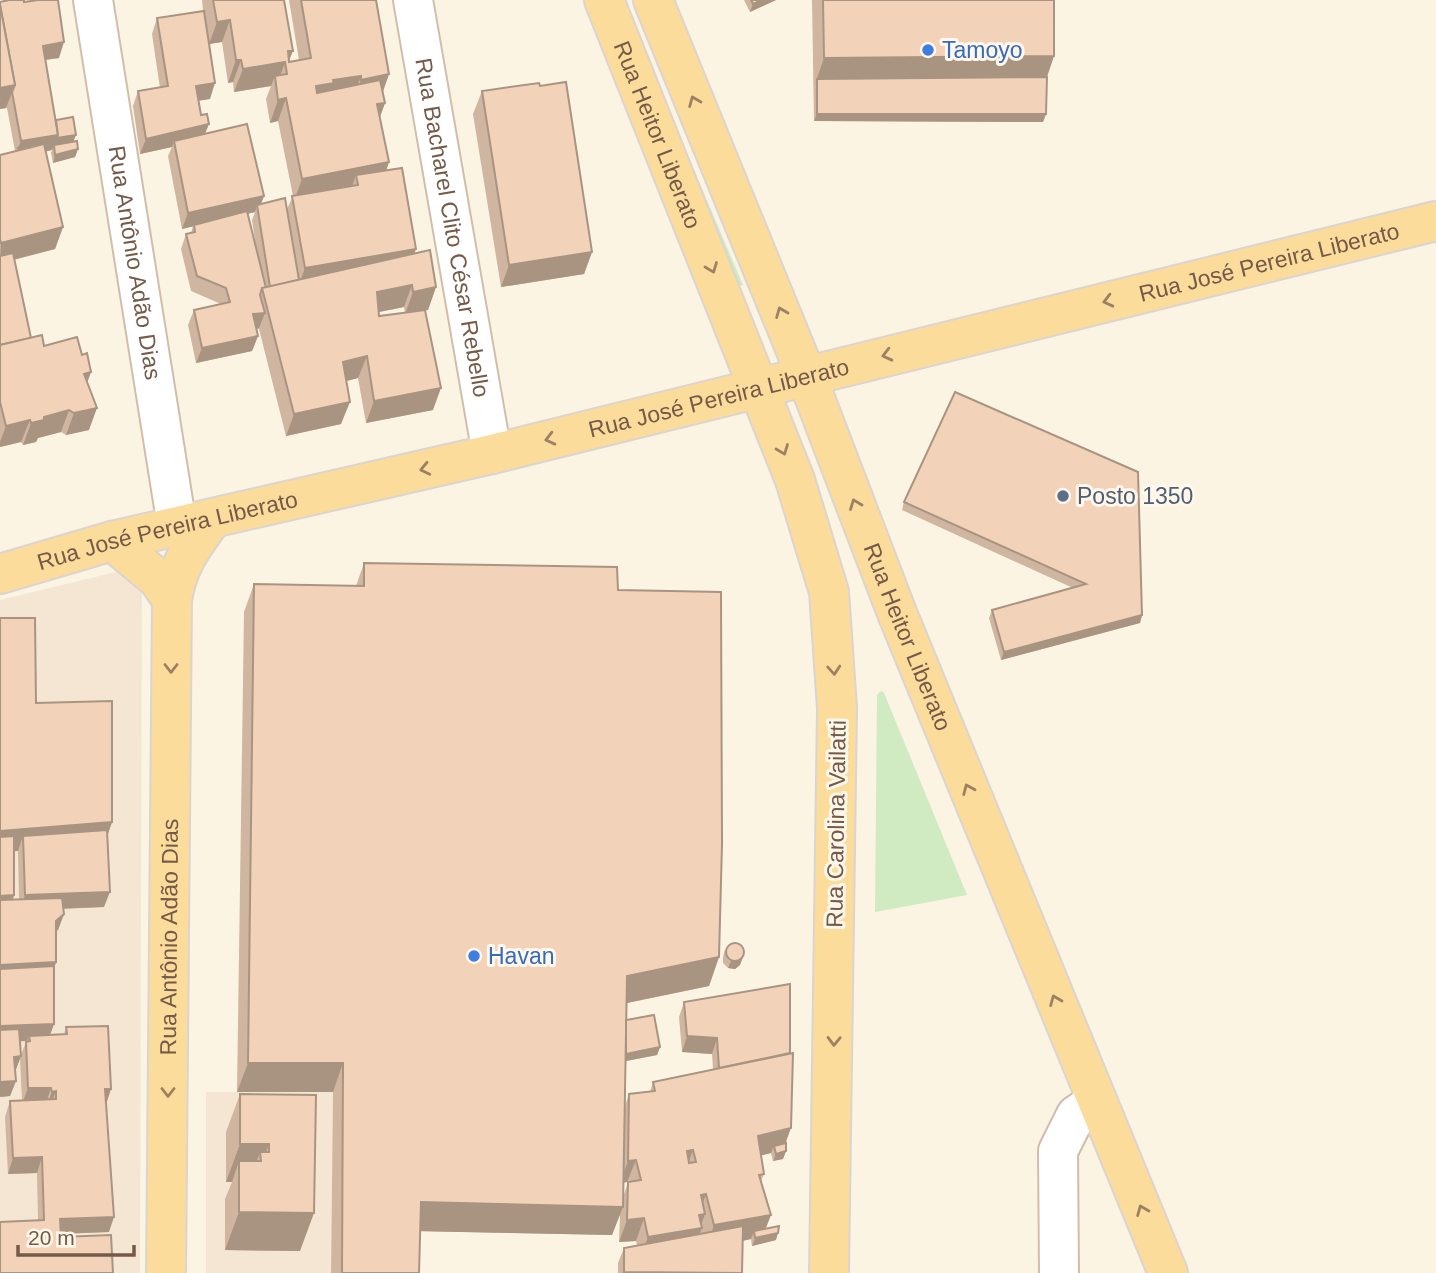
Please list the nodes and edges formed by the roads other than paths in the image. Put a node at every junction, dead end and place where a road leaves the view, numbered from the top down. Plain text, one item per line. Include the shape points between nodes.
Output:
1 (93, 0) edge
2 (413, 0) edge
3 (604, 0) edge
4 (653, 0) edge
5 (1436, 221) edge
6 (806, 375) junction
7 (758, 387) junction
8 (492, 454) junction
9 (195, 523) junction
10 (112, 541) junction
11 (0, 574) edge
12 (172, 600) junction
13 (1097, 1101) junction
14 (166, 1273) edge
15 (829, 1273) edge
16 (1059, 1273) edge
17 (1168, 1273) edge

1 - 9 street, Rua Antônio Adão Dias
2 - 8 street, Rua Bacharel Clito César Rebello
3 -> 7 main road, Rua Heitor Liberato
6 -> 4 main road, Rua Heitor Liberato
5 -> 6 main road, Rua José Pereira Liberato
6 - 7 main road, Rua José Pereira Liberato
13 -> 6 main road, Rua Heitor Liberato via 897,614
7 -> 8 main road, Rua José Pereira Liberato
7 -> 15 main road, Rua Carolina Vailatti via 795,480 829,592 837,708
8 -> 9 main road, Rua José Pereira Liberato
9 - 10 main road, Rua José Pereira Liberato
9 - 12 main road, Rua Antônio Adão Dias via 175,576
10 - 11 main road, Rua José Pereira Liberato
10 - 12 main road via 158,579
12 -> 14 main road, Rua Antônio Adão Dias
13 - 16 street via 1076,1115 1058,1151
17 -> 13 main road, Rua Heitor Liberato

